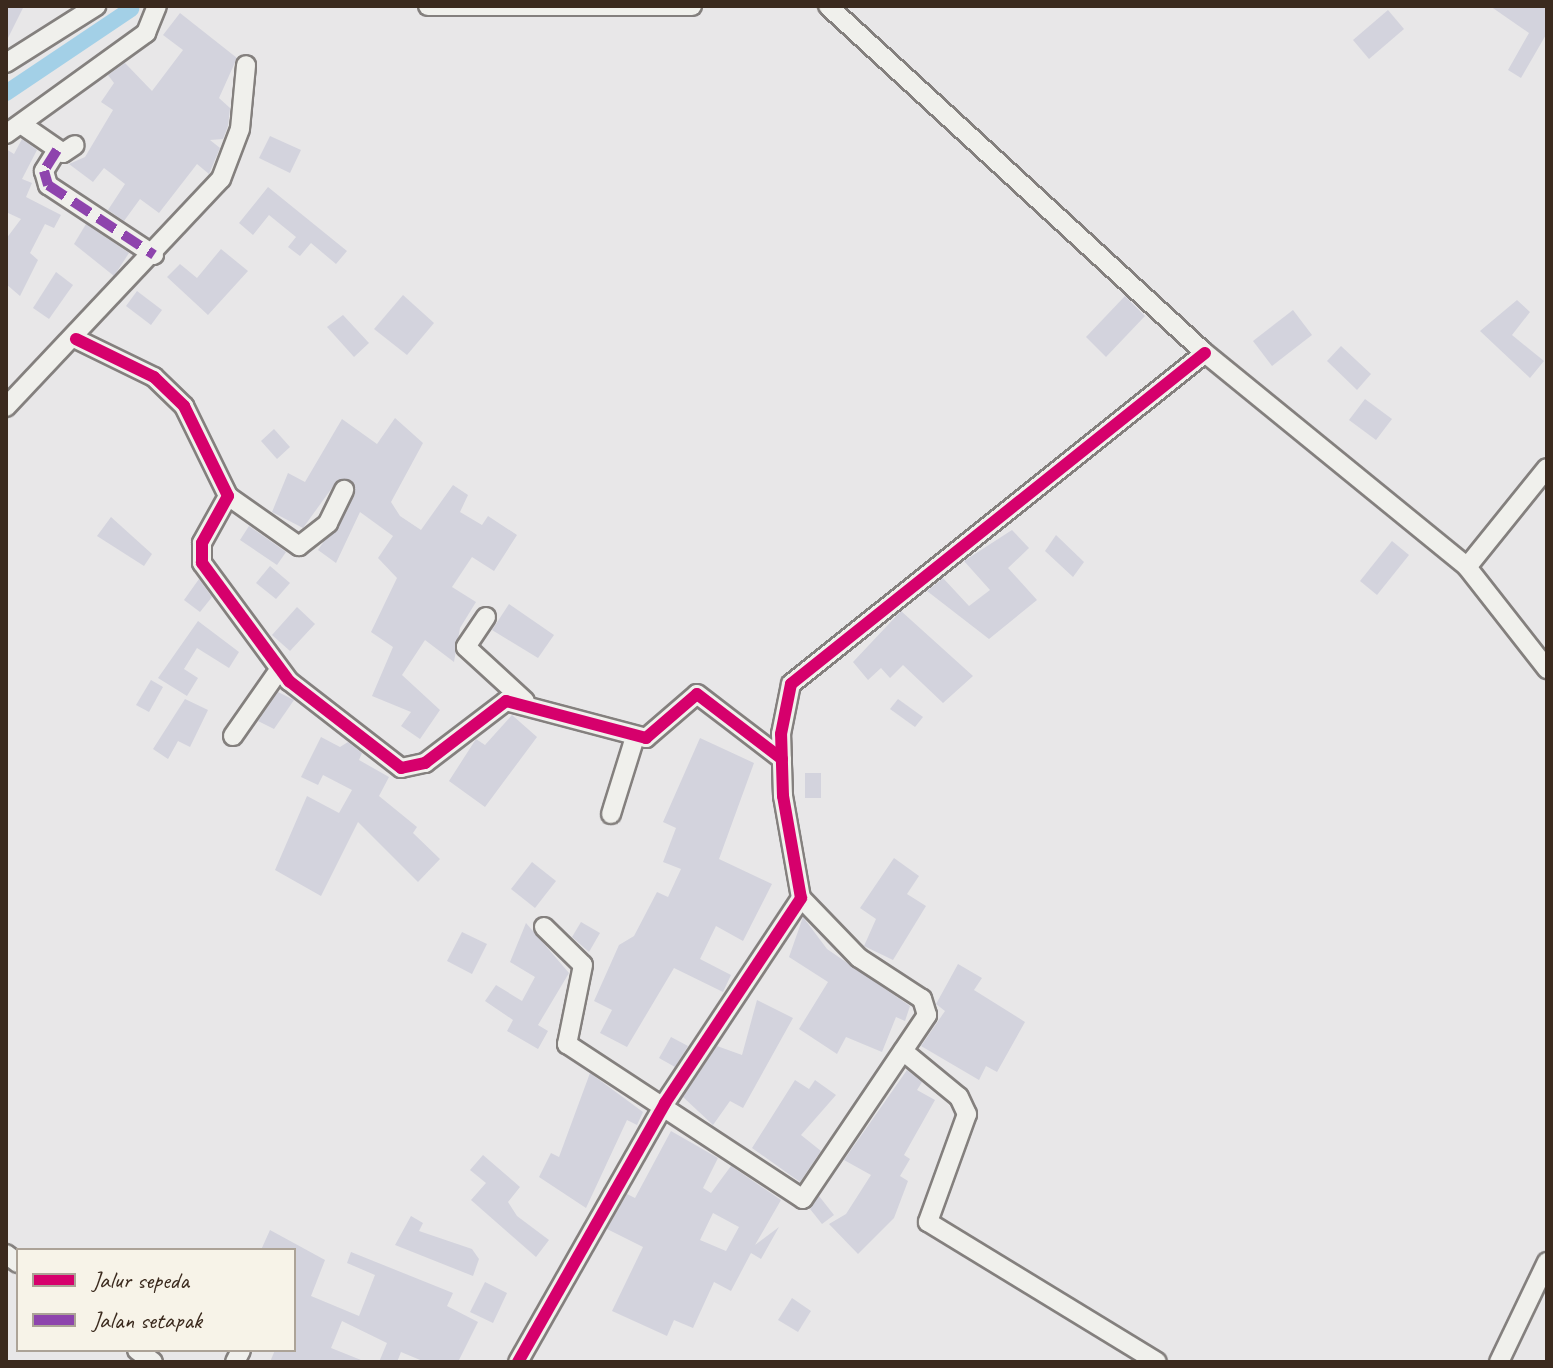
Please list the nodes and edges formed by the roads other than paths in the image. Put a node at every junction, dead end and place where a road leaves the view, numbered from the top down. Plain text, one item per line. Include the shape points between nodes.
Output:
1 (96, 6) edge
2 (157, 6) edge
3 (428, 6) edge
4 (692, 6) edge
5 (828, 6) edge
6 (6, 63) edge
7 (246, 65) dead end
8 (13, 129) edge
9 (75, 145) dead end
10 (57, 150) junction
11 (154, 255) junction
12 (76, 339) junction
13 (1205, 353) junction
14 (6, 407) edge
15 (1547, 468) edge
16 (344, 490) dead end
17 (228, 496) junction
18 (1467, 567) junction
19 (486, 617) dead end
20 (1547, 669) edge
21 (279, 670) junction
22 (525, 701) junction
23 (233, 736) dead end
24 (635, 737) junction
25 (782, 759) junction
26 (611, 814) dead end
27 (801, 898) junction
28 (544, 927) dead end
29 (903, 1051) junction
30 (665, 1103) junction
31 (1547, 1262) edge
32 (518, 1362) edge
33 (1157, 1362) edge
34 (1499, 1362) edge

1 - 6 street
2 - 8 street via 146,33
3 - 4 street
5 - 13 street
7 - 11 street via 232,157
8 - 10 street
9 - 10 street
10 - 11 street via 44,171 48,185
11 - 12 street
12 - 14 street
12 - 17 street via 171,390
13 - 18 street
13 - 25 street via 803,669 785,700
15 - 18 street
16 - 17 street via 328,523 299,546
17 - 21 street via 200,554
18 - 20 street
19 - 22 street via 466,647
21 - 22 street via 386,759 414,770 496,704
21 - 23 street
22 - 24 street
24 - 25 street via 654,735 705,694
24 - 26 street
25 - 27 street
27 - 29 street via 859,958 922,999 925,1020
27 - 30 street
28 - 30 street via 583,965 567,1044
29 - 30 street via 803,1199
29 - 33 street via 959,1097 967,1114 928,1222
30 - 32 street
31 - 34 street

